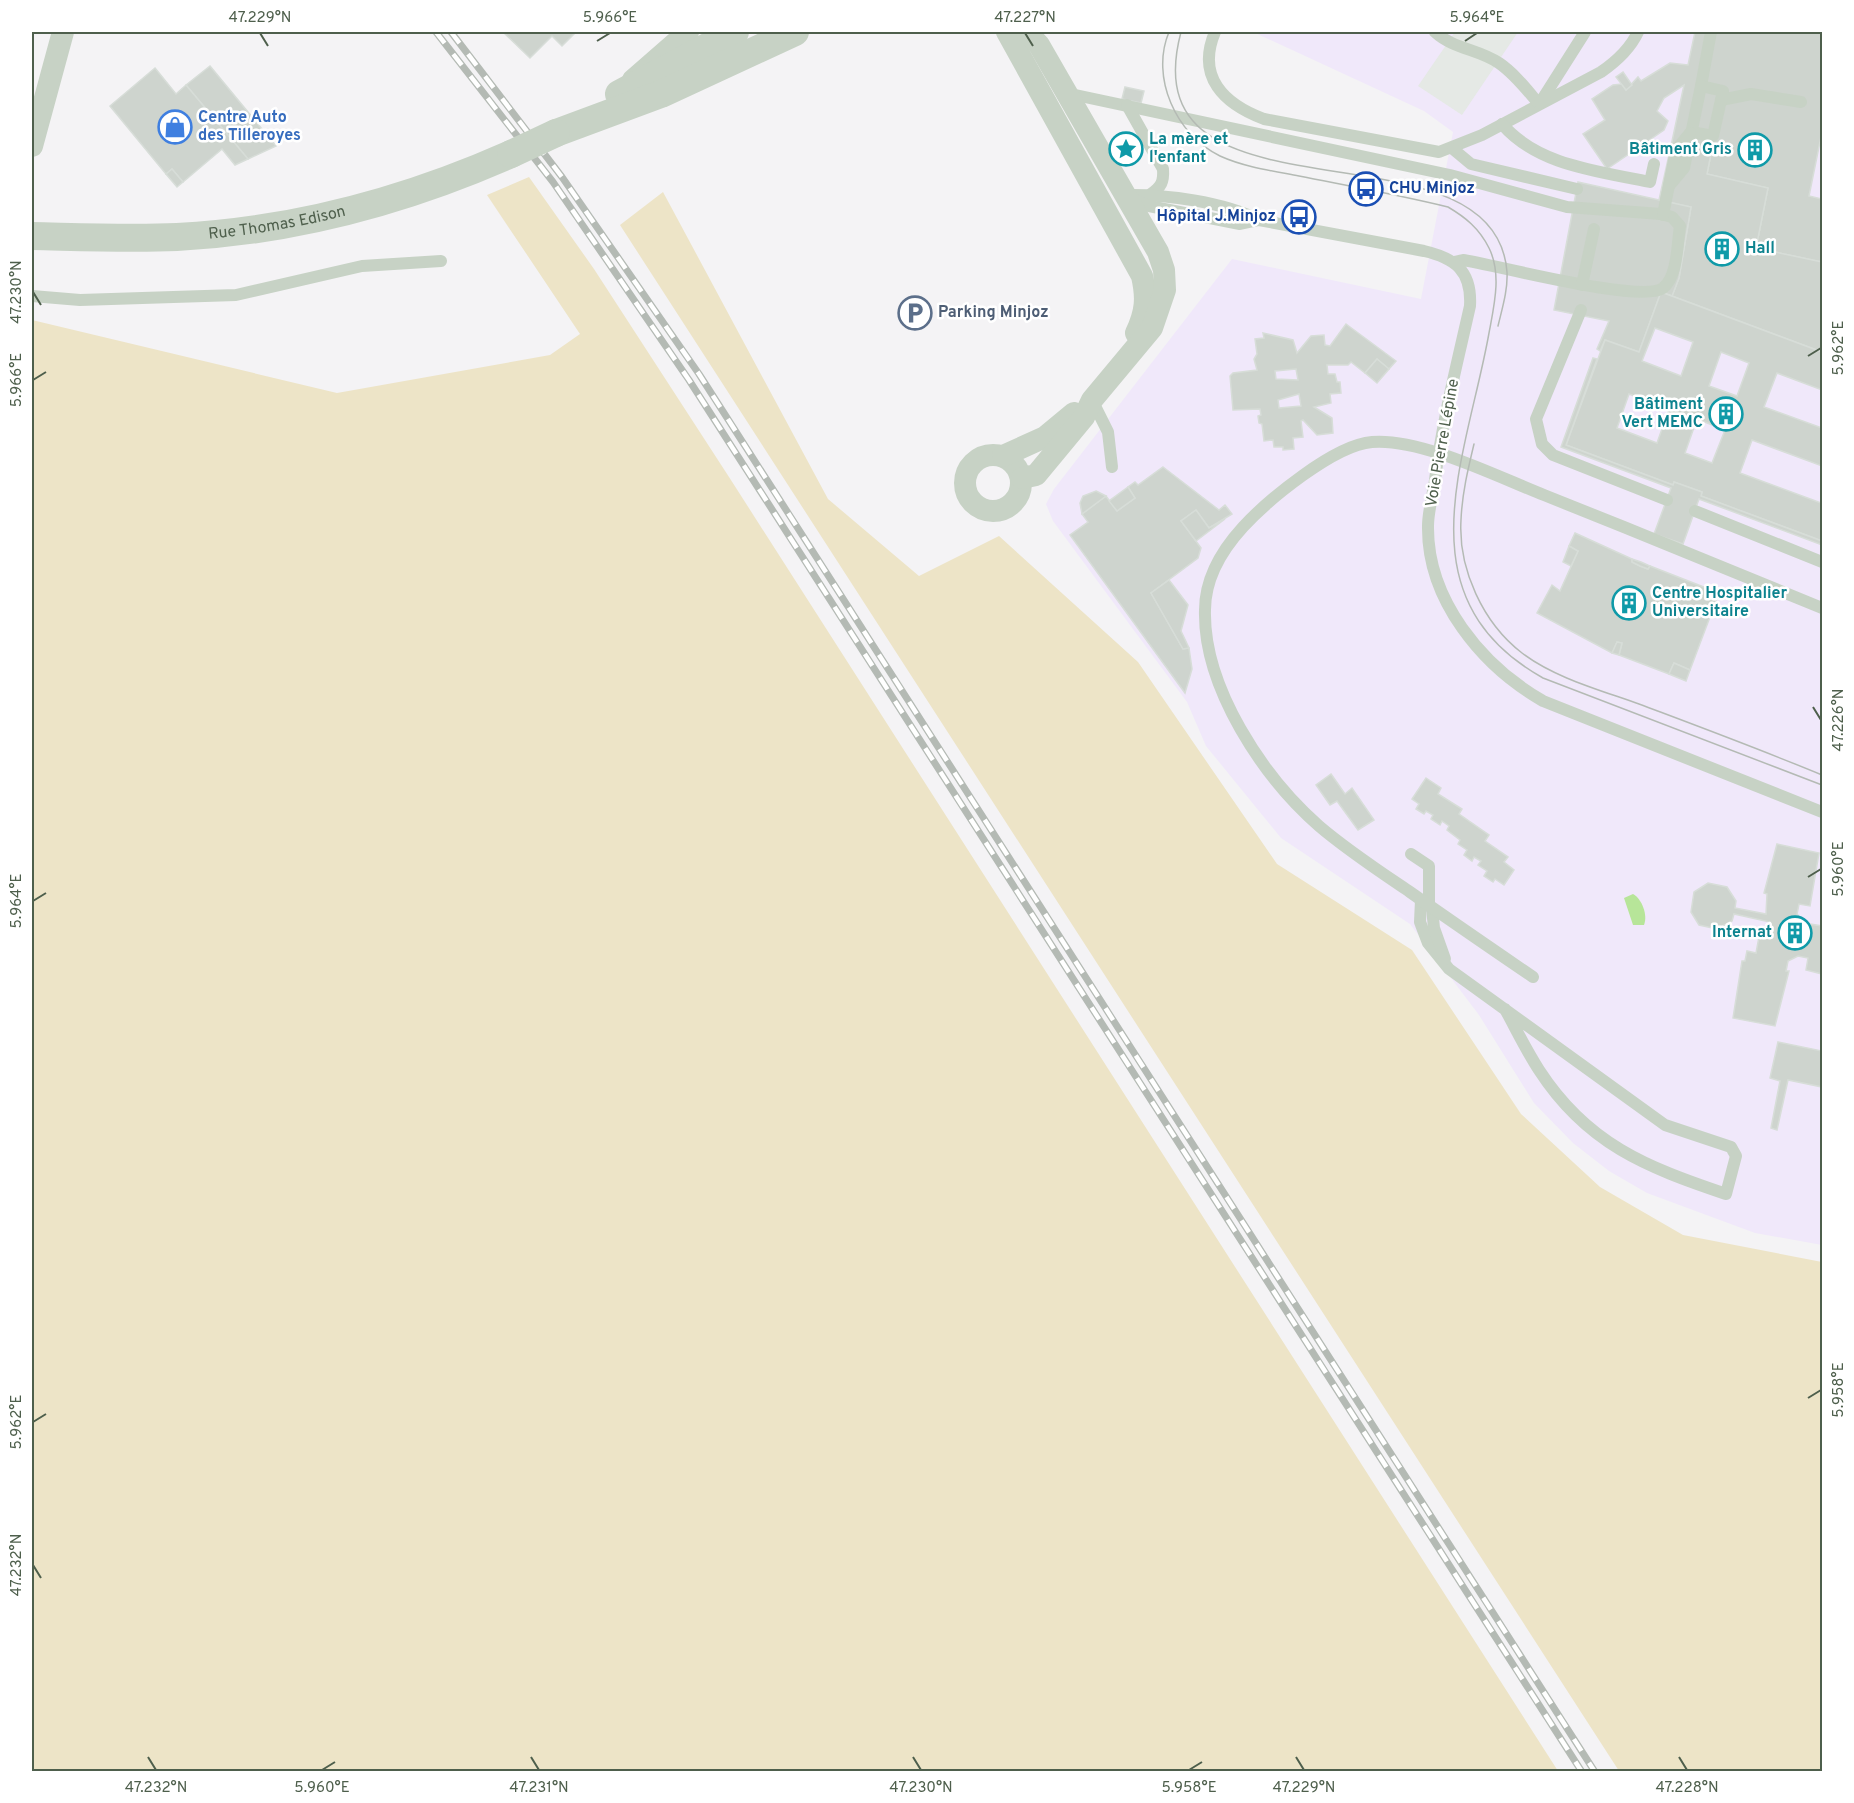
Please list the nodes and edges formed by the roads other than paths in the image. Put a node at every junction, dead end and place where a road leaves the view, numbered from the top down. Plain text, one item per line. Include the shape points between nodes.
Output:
1 (63, 32) edge
2 (688, 32) edge
3 (735, 32) edge
4 (795, 32) edge
5 (1007, 32) edge
6 (1027, 32) edge
7 (1215, 32) edge
8 (1435, 32) edge
9 (1586, 32) edge
10 (1638, 32) edge
11 (1711, 32) edge
12 (1021, 57) junction
13 (1701, 86) junction
14 (1068, 94) junction
15 (616, 96) junction
16 (1721, 100) junction
17 (1801, 102) dead end
18 (1539, 104) junction
19 (1127, 105) junction
20 (1291, 124) junction
21 (1502, 124) junction
22 (1691, 132) junction
23 (556, 133) junction
24 (1265, 136) junction
25 (32, 146) edge
26 (1453, 148) junction
27 (1654, 164) dead end
28 (1094, 188) junction
29 (1577, 189) dead end
30 (1151, 194) junction
31 (1125, 195) junction
32 (1158, 208) junction
33 (1664, 215) junction
34 (1259, 220) junction
35 (1594, 229) dead end
36 (1147, 233) junction
37 (32, 236) edge
38 (441, 261) dead end
39 (1454, 262) junction
40 (1582, 285) junction
41 (32, 296) edge
42 (1581, 310) dead end
43 (1127, 356) junction
44 (1092, 400) junction
45 (1437, 454) junction
46 (1004, 456) junction
47 (1112, 467) dead end
48 (1022, 478) junction
49 (1666, 500) dead end
50 (1695, 511) dead end
51 (1822, 562) edge
52 (1822, 608) edge
53 (1822, 812) edge
54 (1411, 854) dead end
55 (1428, 904) junction
56 (1533, 977) dead end
57 (1505, 1009) junction

1 - 25 street
2 - 15 street
3 - 15 street
4 - 23 street via 661,94
5 - 12 street
6 - 14 street
7 - 20 lane via 1209,59 1217,88 1234,106 1246,112
8 - 18 lane via 1448,42 1498,62
9 - 18 lane
10 - 18 lane via 1617,62
11 - 13 lane
12 - 14 lane via 1050,84
12 - 28 street
13 - 16 lane via 1723,91
13 - 22 lane
14 - 19 lane
14 - 31 street
15 - 23 street
16 - 17 lane via 1751,94
16 - 22 lane via 1713,136
18 - 21 lane
19 - 24 lane
19 - 30 lane via 1163,169 1160,187
20 - 24 lane
20 - 26 lane via 1426,151
21 - 26 lane
21 - 27 lane via 1541,154 1571,166 1650,182
22 - 33 lane via 1684,168 1669,186
23 - 37 street, Rue Thomas Edison, bridge via 396,199 286,225 177,237
24 - 33 lane via 1450,175 1567,207
26 - 29 lane via 1471,164
28 - 31 street
28 - 43 street via 1142,276 1147,296 1144,316
30 - 31 lane
30 - 34 lane via 1243,212
31 - 32 lane
31 - 36 street
32 - 34 lane via 1240,224
32 - 36 lane
33 - 40 lane via 1680,226 1671,277 1662,288 1650,293
34 - 39 lane via 1443,255
35 - 40 lane
36 - 43 street via 1164,270 1165,290 1152,328 1141,345
38 - 41 lane via 362,266 236,295 80,300
39 - 40 lane via 1493,265
39 - 45 lane, Voie Pierre Lépine via 1471,292 1470,306
42 - 49 lane via 1536,419 1542,444 1553,455
43 - 44 street
44 - 46 street via 1045,436
44 - 47 lane via 1108,432
44 - 48 street via 1084,417 1036,475
45 - 52 lane
45 - 53 lane, Voie Pierre Lépine via 1428,526 1432,559 1451,608 1476,648 1492,665 1515,685 1543,701
45 - 55 lane via 1370,442 1303,475 1279,492 1226,546 1212,574 1204,608 1207,644 1225,700 1281,788 1318,826
46 - 48 street via 1012,461
46 - 48 street via 987,455 971,465 964,484 971,501 987,511 1005,509 1019,496
50 - 51 lane
54 - 55 lane via 1429,866
55 - 56 lane
55 - 57 lane via 1420,922 1428,943 1449,969
57 - 57 lane via 1665,1125 1731,1147 1737,1156 1726,1194 1660,1172 1614,1148 1584,1125 1539,1070

